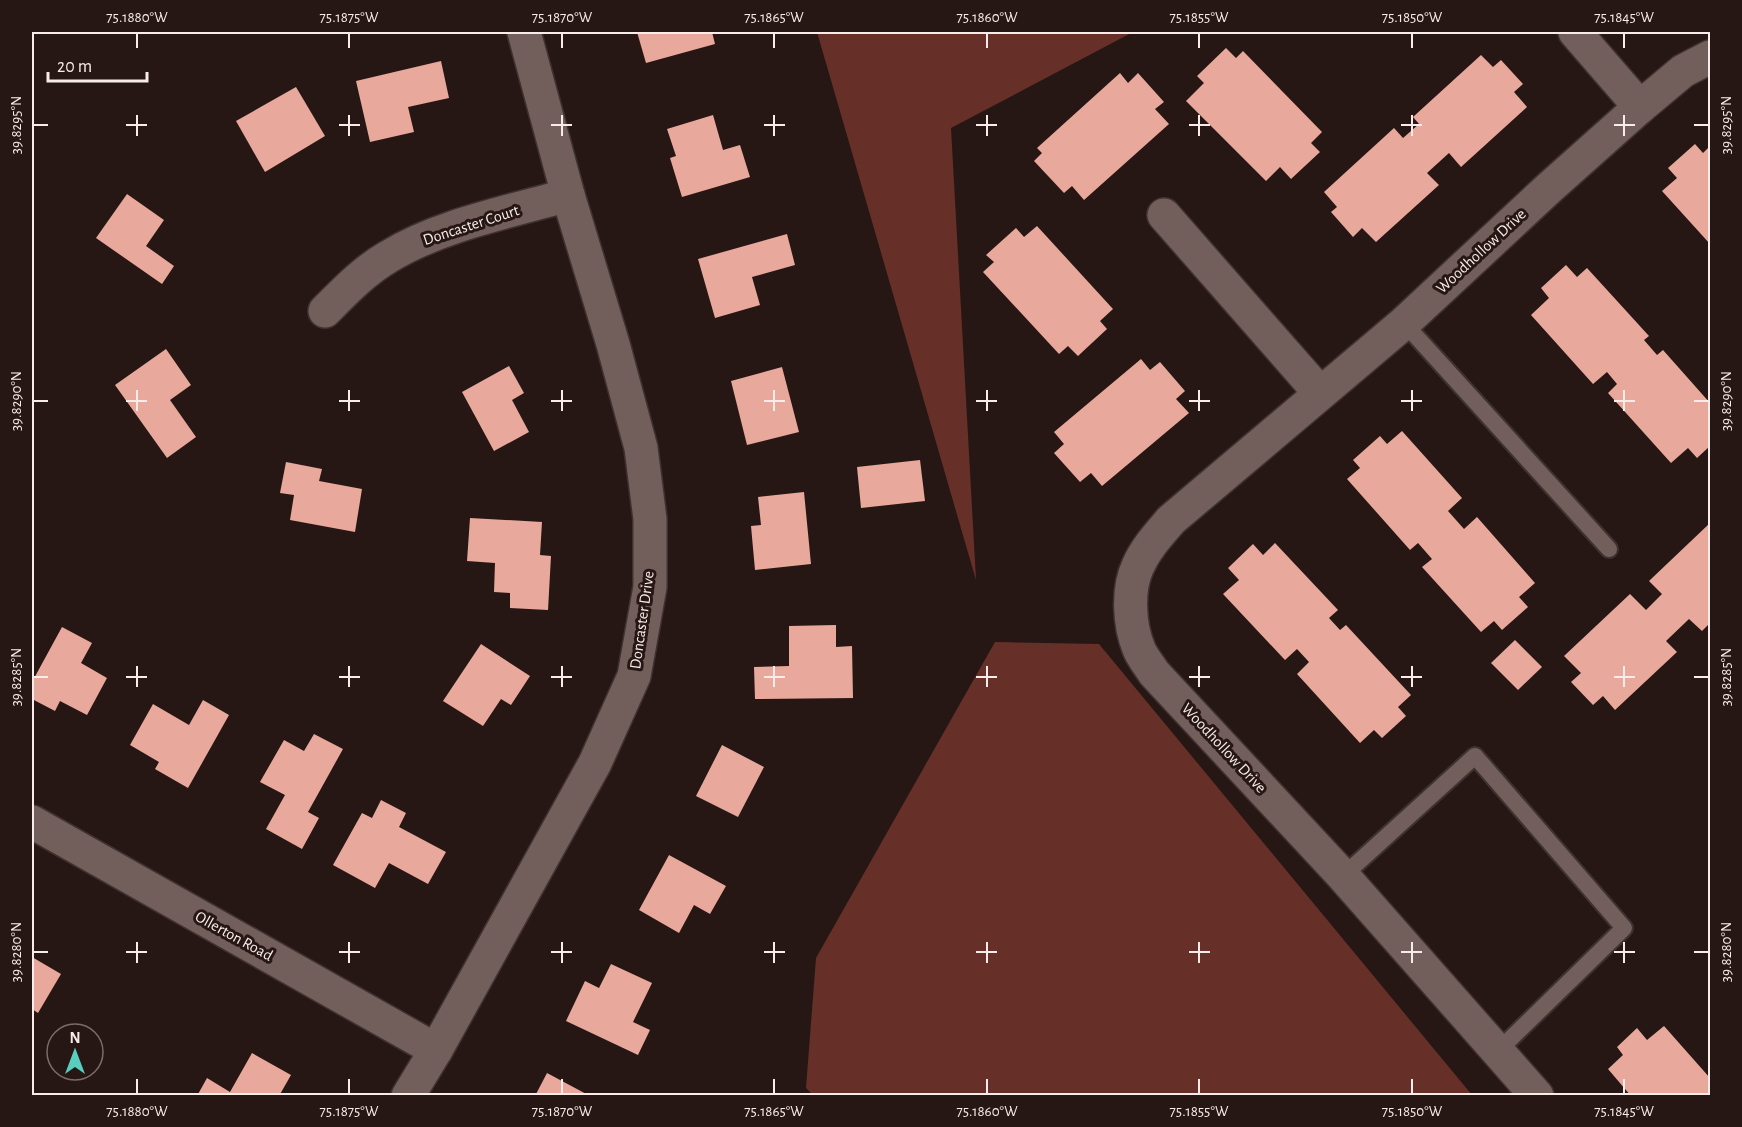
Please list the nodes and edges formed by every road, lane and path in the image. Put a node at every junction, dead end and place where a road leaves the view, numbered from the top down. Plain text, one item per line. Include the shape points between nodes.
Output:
1 (524, 32) edge
2 (1575, 32) edge
3 (1710, 57) edge
4 (1640, 107) junction
5 (568, 195) junction
6 (1164, 214) dead end
7 (325, 311) dead end
8 (1404, 323) junction
9 (1320, 393) junction
10 (1609, 549) dead end
11 (32, 822) edge
12 (1343, 876) junction
13 (436, 1050) junction
14 (1498, 1052) junction
15 (408, 1095) edge
16 (1537, 1095) edge

1 - 5 street, Doncaster Drive
2 - 4 street
3 - 4 street, Woodhollow Drive via 1683,71
4 - 8 street, Woodhollow Drive
5 - 7 street, Doncaster Court via 442,231 389,256 355,280
5 - 13 street, Doncaster Drive via 641,448 650,519 650,587 634,676 595,763
6 - 9 street
8 - 9 street, Woodhollow Drive
8 - 10 lane
9 - 12 street, Woodhollow Drive via 1171,520 1149,546 1137,567 1131,592 1132,624 1139,649 1154,673
11 - 13 street, Ollerton Road
12 - 14 street, Woodhollow Drive
12 - 14 lane via 1475,756 1624,928
13 - 15 street, Doncaster Drive
14 - 16 street, Woodhollow Drive

